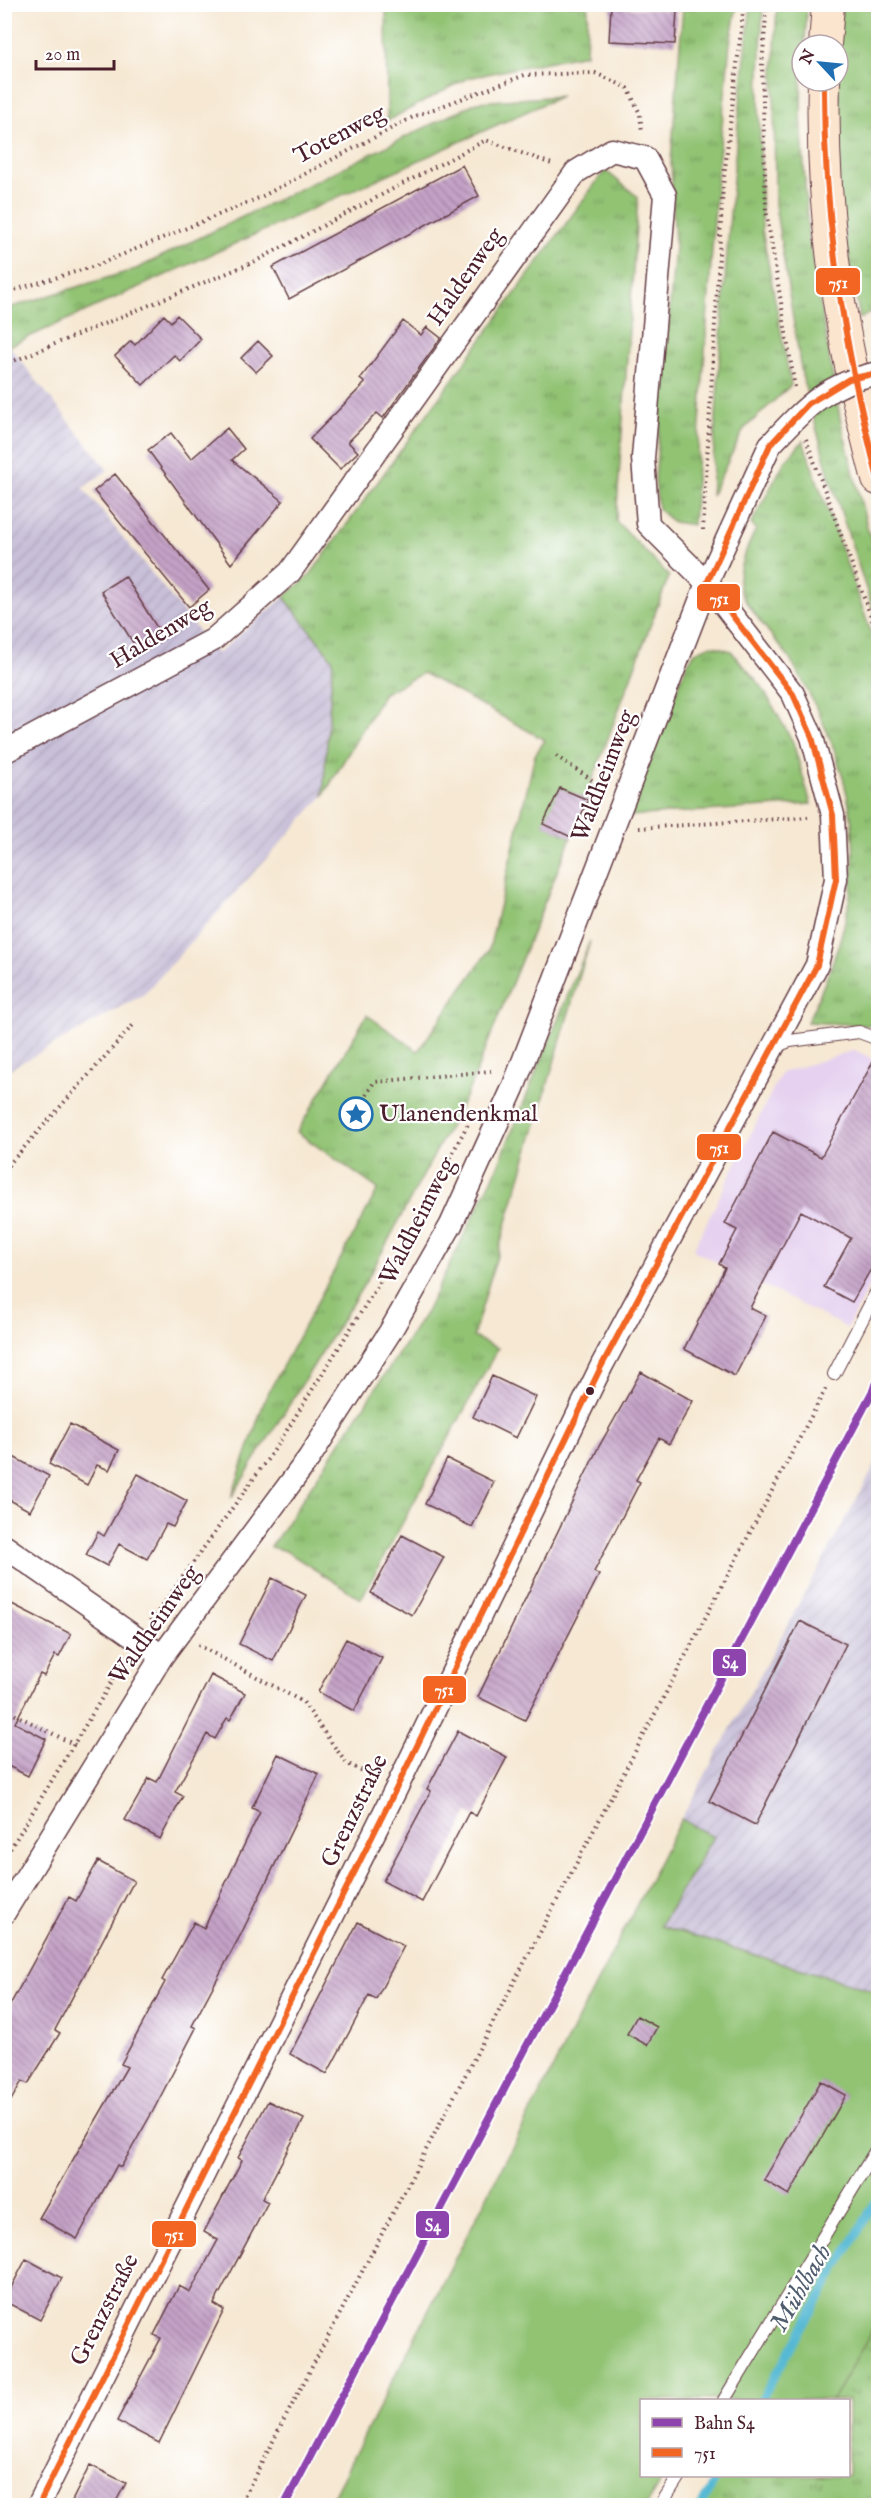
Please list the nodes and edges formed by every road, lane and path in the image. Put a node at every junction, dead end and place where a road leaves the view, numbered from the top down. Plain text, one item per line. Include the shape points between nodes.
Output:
1 (744, 4) edge
2 (767, 4) edge
3 (828, 4) edge
4 (826, 33) edge
5 (824, 93) edge
6 (645, 158) junction
7 (576, 172) junction
8 (4, 293) edge
9 (4, 365) edge
10 (879, 373) edge
11 (797, 398) dead end
12 (803, 431) dead end
13 (879, 479) edge
14 (704, 539) dead end
15 (707, 583) junction
16 (879, 636) edge
17 (4, 752) edge
18 (556, 756) dead end
19 (592, 780) dead end
20 (833, 815) junction
21 (612, 829) junction
22 (134, 1024) dead end
23 (879, 1039) edge
24 (773, 1047) junction
25 (496, 1061) dead end
26 (491, 1071) junction
27 (486, 1082) dead end
28 (472, 1115) dead end
29 (354, 1116) dead end
30 (4, 1170) edge
31 (879, 1289) edge
32 (834, 1374) joint
33 (4, 1546) edge
34 (178, 1634) junction
35 (137, 1640) junction
36 (162, 1656) junction
37 (4, 1709) edge
38 (74, 1744) junction
39 (99, 1759) junction
40 (396, 1789) junction
41 (4, 1859) edge
42 (4, 1913) edge
43 (879, 2147) edge
44 (725, 2399) edge
45 (678, 2477) edge
46 (38, 2505) edge
47 (239, 2505) edge
48 (660, 2505) edge

1 - 14 path via 723,186
2 - 11 path via 762,65 766,210
3 - 4 main road
5 - 13 main road via 827,229 842,324
6 - 7 street, Haldenweg via 612,150
6 - 8 path, Totenweg via 640,114 628,88 595,73 525,75 416,116 259,198 95,266
6 - 15 street via 665,195 644,458 648,524
7 - 9 path via 486,140 254,262
7 - 17 street, Haldenweg via 290,572 213,640
10 - 15 street, Waldheimweg, bridge via 849,379 808,404 770,445
12 - 16 path
15 - 20 street, Grenzstraße via 793,694 812,737
15 - 21 street, Waldheimweg
18 - 19 path
20 - 21 path
20 - 24 street, Grenzstraße via 836,879 817,965
21 - 34 street, Waldheimweg via 513,1088 451,1225 390,1332 309,1458
22 - 30 path
23 - 24 lane via 859,1032
24 - 40 street, Grenzstraße via 602,1365
25 - 26 path
26 - 27 path
26 - 29 path via 374,1082
28 - 35 path via 405,1242 277,1446
31 - 32 lane
32 - 47 path
33 - 35 street
34 - 36 street, Waldheimweg
34 - 40 path via 303,1702 346,1763
35 - 36 street
35 - 38 path
36 - 39 street, Waldheimweg
37 - 38 path
38 - 39 path
38 - 41 path
39 - 42 street, Waldheimweg
40 - 46 street, Grenzstraße
43 - 44 lane
45 - 48 lane

